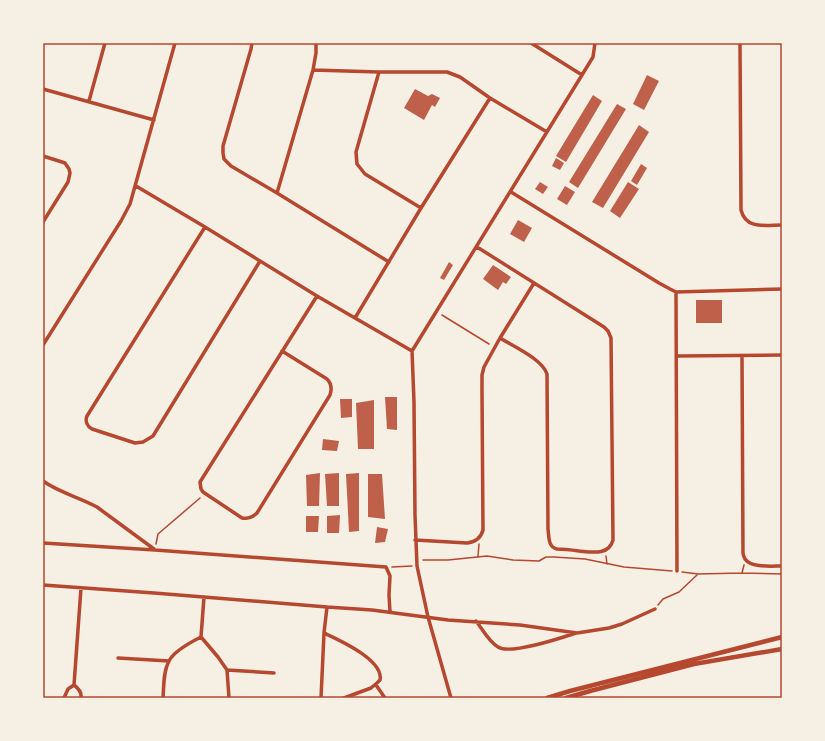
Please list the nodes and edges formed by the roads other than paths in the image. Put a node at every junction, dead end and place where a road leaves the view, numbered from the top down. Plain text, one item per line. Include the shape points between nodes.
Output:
1 (106, 43) edge
2 (175, 43) edge
3 (252, 43) edge
4 (316, 43) edge
5 (531, 43) edge
6 (595, 43) edge
7 (740, 43) edge
8 (313, 70) junction
9 (379, 72) junction
10 (582, 76) junction
11 (43, 89) edge
12 (490, 98) junction
13 (89, 101) junction
14 (154, 120) junction
15 (547, 132) junction
16 (43, 156) edge
17 (136, 186) junction
18 (511, 192) junction
19 (277, 193) junction
20 (421, 208) junction
21 (43, 222) edge
22 (782, 225) edge
23 (204, 227) junction
24 (476, 247) junction
25 (260, 261) junction
26 (389, 262) junction
27 (534, 283) junction
28 (782, 289) edge
29 (676, 292) junction
30 (317, 296) junction
31 (355, 318) junction
32 (500, 338) junction
33 (43, 345) edge
34 (282, 351) junction
35 (412, 351) junction
36 (782, 355) edge
37 (677, 356) junction
38 (742, 356) junction
39 (43, 481) edge
40 (415, 540) junction
41 (43, 544) edge
42 (155, 550) junction
43 (782, 566) edge
44 (677, 571) road end
45 (43, 585) edge
46 (81, 588) junction
47 (204, 597) junction
48 (327, 607) junction
49 (655, 610) road end
50 (390, 612) junction
51 (428, 617) junction
52 (476, 621) junction
53 (324, 633) junction
54 (577, 633) junction
55 (201, 637) junction
56 (782, 637) edge
57 (782, 649) edge
58 (118, 658) dead end
59 (169, 661) junction
60 (227, 670) junction
61 (274, 673) dead end
62 (74, 685) junction
63 (376, 685) junction
64 (64, 698) edge
65 (81, 698) edge
66 (163, 698) edge
67 (229, 698) edge
68 (321, 698) edge
69 (344, 698) edge
70 (384, 698) edge
71 (451, 698) edge
72 (547, 698) edge
73 (566, 698) edge

1 - 13 street
2 - 14 street
3 - 19 street via 224,143 223,157 231,166
4 - 8 street
5 - 10 street
6 - 10 street via 593,57
7 - 22 street via 741,213 754,225
8 - 9 street
8 - 19 street
9 - 12 street via 447,72 460,77
9 - 20 street via 356,152 357,164 365,174
10 - 15 street
11 - 13 street
12 - 15 street
12 - 20 street
13 - 14 street
14 - 17 street
15 - 18 street
16 - 21 street via 62,162 70,173 68,182
17 - 23 street
17 - 33 street via 121,221
18 - 24 street
18 - 29 street
19 - 26 street
20 - 26 street
23 - 25 street
23 - 25 street via 87,417 87,424 92,429 138,443 153,436
24 - 27 street
24 - 35 street
25 - 30 street
26 - 31 street
27 - 32 street
27 - 32 street via 604,327 611,338 613,540 605,550 598,552 564,549 553,548 550,545 546,372 537,361
28 - 29 street
29 - 37 street
30 - 31 street
30 - 34 street
31 - 35 street
32 - 40 street via 482,375 482,534 467,543
34 - 34 street via 200,484 205,494 246,519 257,513 332,389 327,379
35 - 40 street
36 - 38 street
37 - 38 street
37 - 44 street
38 - 43 street via 743,553 745,559 753,564
39 - 42 street via 97,507
40 - 51 street via 417,566
41 - 42 street
42 - 50 street via 386,567 390,576
45 - 46 street
46 - 47 street
46 - 62 street
47 - 48 street
47 - 55 street
48 - 50 street
48 - 53 street
49 - 54 street via 609,628
50 - 51 street
51 - 52 street
51 - 71 street
52 - 54 street
52 - 54 street via 498,648 505,650 535,645
53 - 63 street via 370,659 380,674 380,680
53 - 68 street
55 - 59 street via 177,652
55 - 60 street
56 - 72 street
57 - 73 street via 694,664
58 - 59 street
59 - 66 street
60 - 61 street
60 - 67 street
62 - 64 street via 68,689
62 - 65 street via 79,689
63 - 69 street
63 - 70 street

